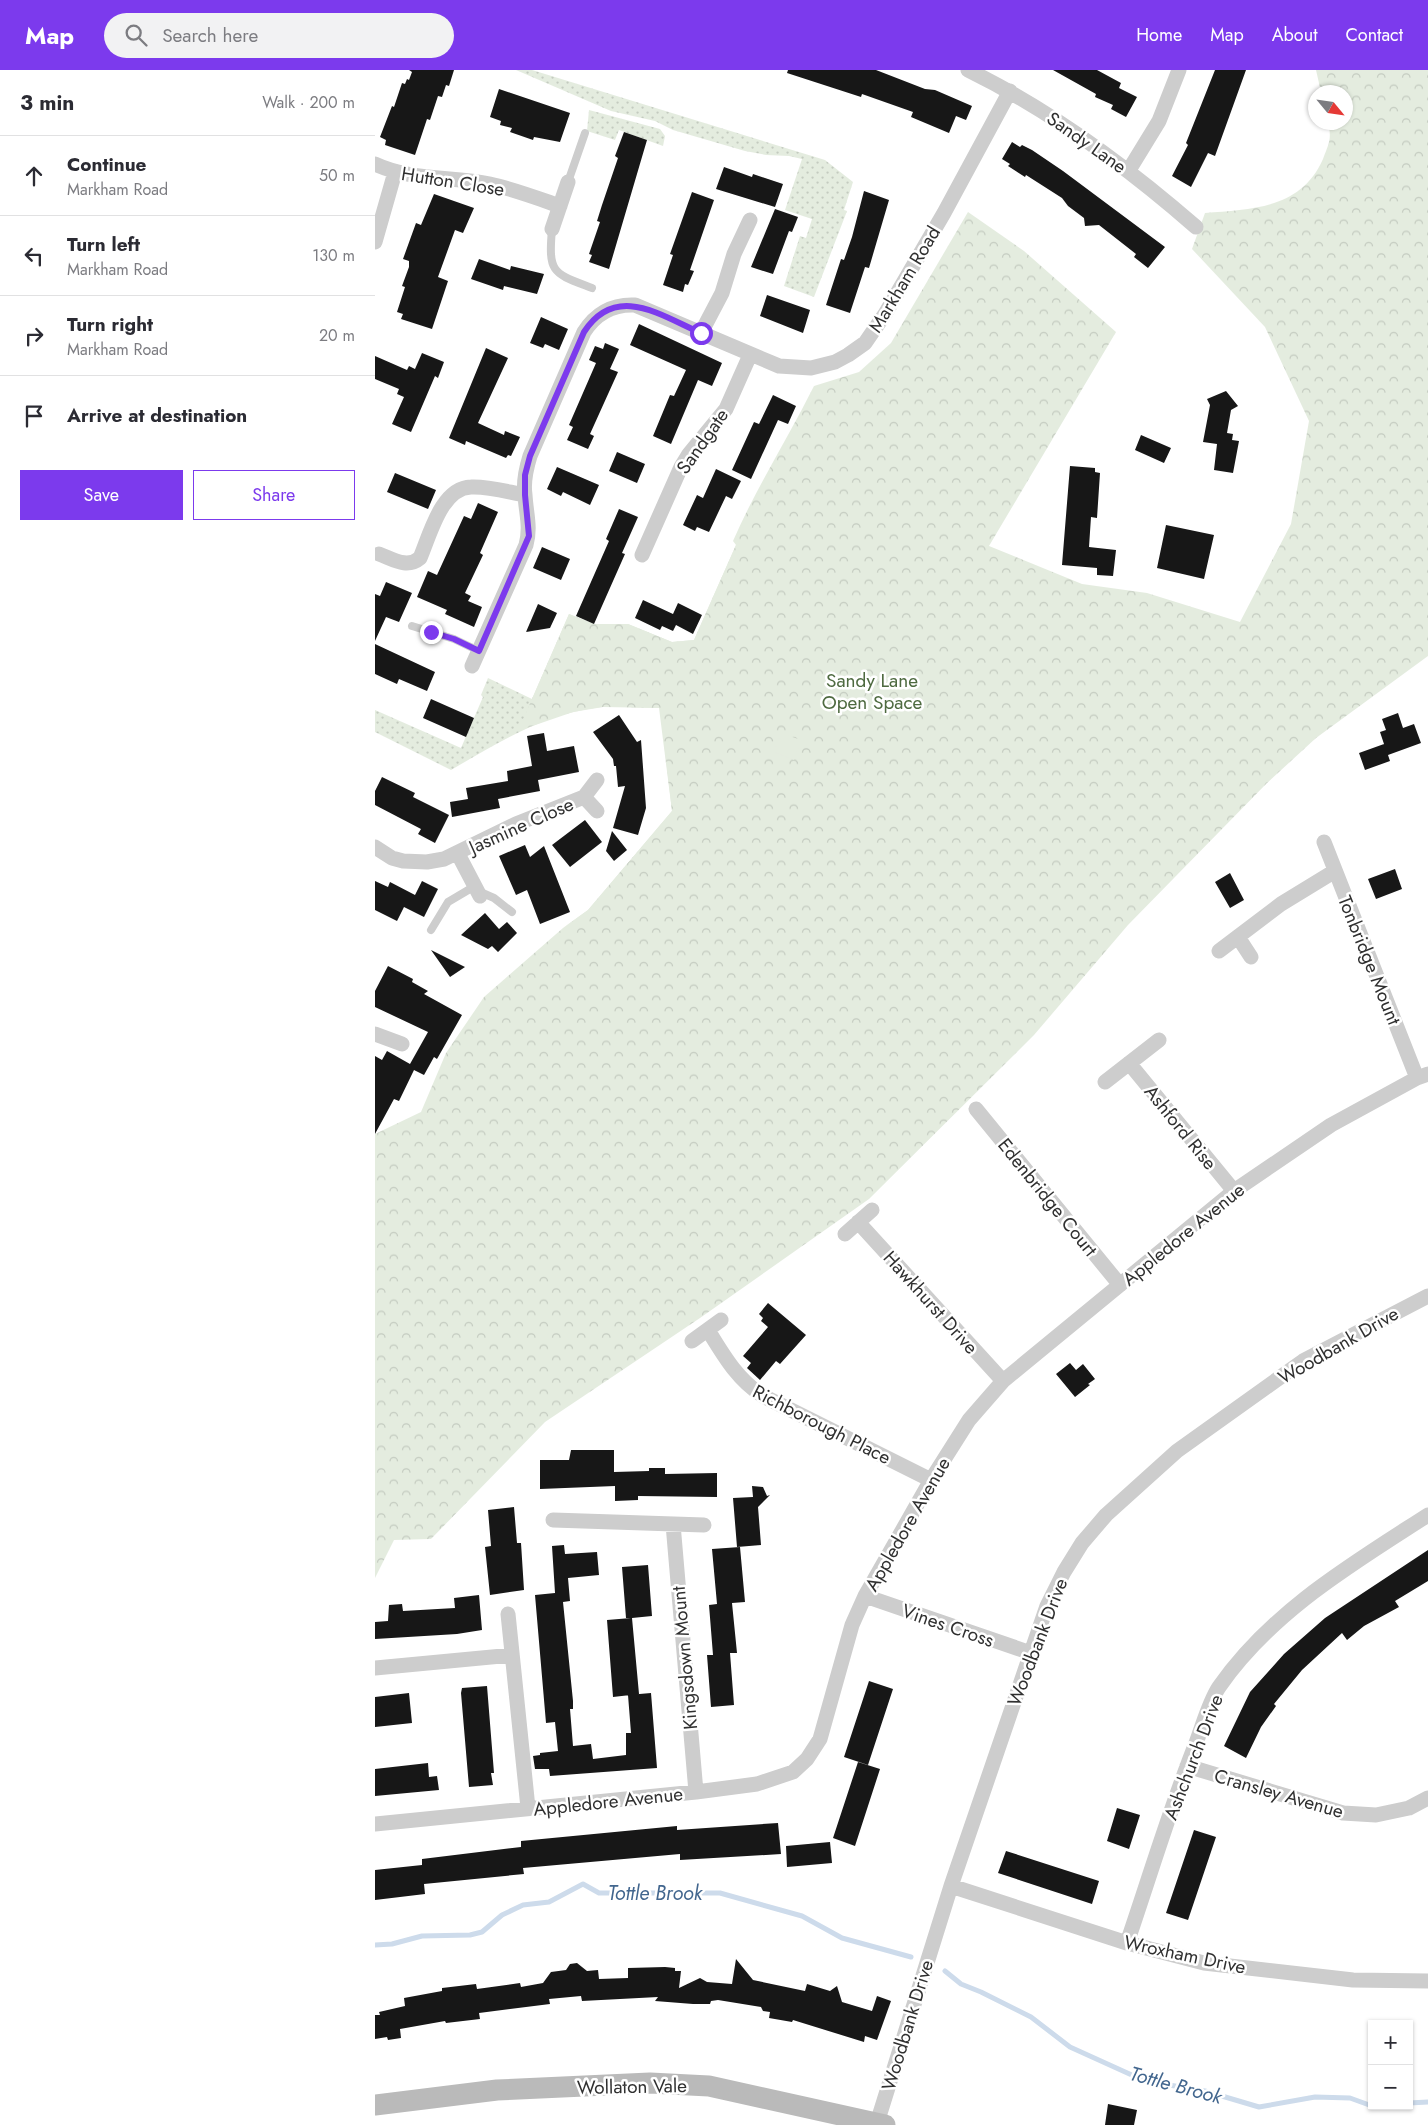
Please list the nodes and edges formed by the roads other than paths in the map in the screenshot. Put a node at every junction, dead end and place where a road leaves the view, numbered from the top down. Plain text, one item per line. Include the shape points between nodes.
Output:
1 (968, 70) edge
2 (1179, 70) edge
3 (1010, 91) junction
4 (585, 132) dead end
5 (375, 164) edge
6 (1129, 170) junction
7 (395, 172) junction
8 (568, 182) joint
9 (560, 206) junction
10 (750, 220) dead end
11 (1196, 227) dead end
12 (553, 230) joint
13 (375, 242) edge
14 (592, 288) dead end
15 (701, 333) junction
16 (750, 355) junction
17 (525, 495) junction
18 (379, 554) dead end
19 (642, 555) dead end
20 (412, 626) dead end
21 (479, 651) junction
22 (472, 666) dead end
23 (597, 780) dead end
24 (584, 797) junction
25 (597, 811) dead end
26 (1324, 842) dead end
27 (375, 847) edge
28 (458, 854) junction
29 (1335, 871) junction
30 (478, 891) junction
31 (512, 912) dead end
32 (431, 930) dead end
33 (1238, 937) junction
34 (1219, 951) dead end
35 (1251, 957) dead end
36 (375, 1034) edge
37 (1159, 1040) dead end
38 (401, 1044) dead end
39 (1129, 1063) junction
40 (1422, 1076) edge
41 (1105, 1082) dead end
42 (976, 1109) dead end
43 (1234, 1191) junction
44 (872, 1210) dead end
45 (858, 1222) junction
46 (845, 1234) dead end
47 (1120, 1285) junction
48 (1428, 1296) edge
49 (721, 1320) dead end
50 (708, 1330) junction
51 (692, 1341) dead end
52 (1003, 1382) junction
53 (931, 1480) junction
54 (1428, 1515) edge
55 (553, 1520) dead end
56 (673, 1524) junction
57 (704, 1525) dead end
58 (865, 1596) junction
59 (508, 1614) dead end
60 (1031, 1653) junction
61 (512, 1655) junction
62 (375, 1668) edge
63 (1187, 1766) junction
64 (696, 1792) junction
65 (1428, 1798) edge
66 (527, 1808) junction
67 (375, 1824) edge
68 (951, 1886) junction
69 (1127, 1943) junction
70 (1428, 1981) edge
71 (375, 2105) edge
72 (881, 2124) edge

1 - 3 street, Sandy Lane
2 - 6 street via 1159,121
3 - 6 street, Sandy Lane
3 - 16 street, Markham Road via 939,222 865,343 835,362 811,368 779,366
4 - 8 lane
5 - 7 street, Hutton Close
6 - 11 street, Sandy Lane
7 - 9 street, Hutton Close via 490,184
7 - 13 street
8 - 9 street
9 - 12 street
10 - 15 street via 734,254 722,293
12 - 14 lane via 551,264 556,271
15 - 16 street, Markham Road
15 - 17 street, Markham Road via 635,306 614,307 591,322 530,456 525,475
16 - 19 street, Sandgate via 726,409 681,467
17 - 18 street via 473,486 458,490 444,505 415,562 406,564
17 - 21 street, Markham Road via 529,525 526,545
20 - 21 lane via 454,639
21 - 22 street, Markham Road
23 - 24 street, Jasmine Close
24 - 25 street, Jasmine Close
24 - 28 street, Jasmine Close via 495,833
26 - 29 street, Tonbridge Mount
27 - 28 street, Jasmine Close via 403,861 427,862
28 - 30 street, Jasmine Close
29 - 33 street via 1281,904
29 - 40 street, Tonbridge Mount
30 - 31 lane
30 - 32 lane via 448,902
33 - 34 street
33 - 35 street
36 - 38 street
37 - 39 street
39 - 41 street
39 - 43 street, Ashford Rise
40 - 43 street, Appledore Avenue via 1331,1125
42 - 47 street, Edenbridge Court
43 - 47 street, Appledore Avenue
44 - 45 street
45 - 46 street
45 - 52 street, Hawkhurst Drive
47 - 52 street, Appledore Avenue
48 - 60 street, Woodbank Drive via 1303,1361 1177,1451 1138,1484 1106,1514 1082,1543 1047,1606
49 - 50 street
50 - 51 street
50 - 53 street, Richborough Place via 736,1375 747,1386
52 - 53 street, Appledore Avenue via 969,1420
53 - 58 street, Appledore Avenue
54 - 63 street, Ashchurch Drive via 1321,1584 1280,1618 1218,1688
55 - 56 street
56 - 57 street
56 - 64 street, Kingsdown Mount
58 - 60 street, Vines Cross
58 - 64 street, Appledore Avenue via 852,1625 820,1739 807,1759 793,1772 773,1780
59 - 61 street
60 - 68 street, Woodbank Drive
61 - 62 street
61 - 66 street
63 - 65 street, Cransley Avenue via 1343,1813 1376,1815 1409,1808
63 - 69 street, Ashchurch Drive
64 - 66 street, Appledore Avenue
66 - 67 street, Appledore Avenue
68 - 69 street, Wroxham Drive
68 - 72 street, Woodbank Drive
69 - 70 street, Wroxham Drive via 1204,1963 1353,1980
71 - 72 street, Wollaton Vale via 497,2090 650,2083 709,2086

